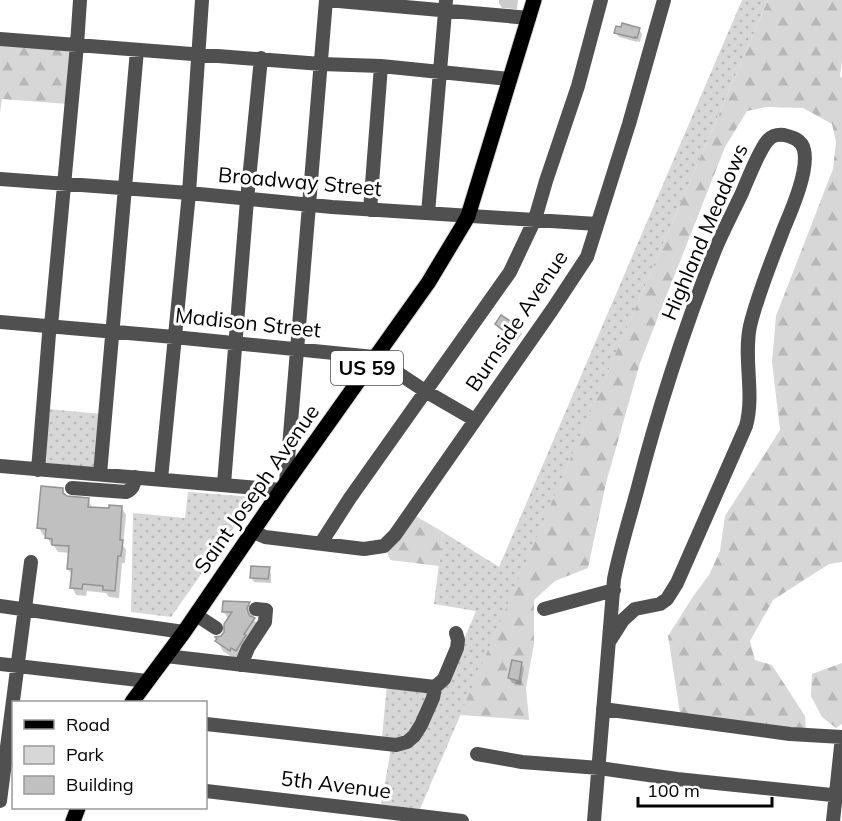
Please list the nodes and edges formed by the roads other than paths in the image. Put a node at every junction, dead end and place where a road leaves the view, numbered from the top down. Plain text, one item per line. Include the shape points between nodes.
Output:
1 (80, 0) edge
2 (202, 0) edge
3 (327, 0) edge
4 (534, 0) edge
5 (601, 0) edge
6 (664, 0) edge
7 (445, 5) edge
8 (529, 18) junction
9 (0, 39) edge
10 (77, 45) junction
11 (137, 50) junction
12 (199, 54) junction
13 (261, 58) junction
14 (321, 64) junction
15 (381, 66) junction
16 (439, 73) junction
17 (509, 79) junction
18 (0, 178) edge
19 (64, 183) junction
20 (125, 188) junction
21 (189, 194) junction
22 (247, 200) junction
23 (309, 205) junction
24 (370, 210) junction
25 (428, 213) junction
26 (468, 216) junction
27 (535, 219) junction
28 (597, 224) junction
29 (0, 322) edge
30 (51, 326) junction
31 (112, 331) junction
32 (174, 337) junction
33 (236, 342) junction
34 (297, 348) junction
35 (374, 357) junction
36 (425, 391) junction
37 (475, 420) junction
38 (0, 466) edge
39 (38, 470) junction
40 (100, 474) junction
41 (135, 477) junction
42 (161, 479) junction
43 (224, 484) junction
44 (284, 486) junction
45 (72, 488) dead end
46 (252, 531) junction
47 (321, 543) junction
48 (31, 562) dead end
49 (614, 590) junction
50 (0, 606) edge
51 (25, 609) junction
52 (255, 609) dead end
53 (544, 609) dead end
54 (196, 615) junction
55 (216, 628) dead end
56 (184, 632) junction
57 (456, 633) dead end
58 (609, 642) junction
59 (166, 656) junction
60 (0, 664) edge
61 (241, 664) junction
62 (18, 666) junction
63 (147, 681) junction
64 (435, 687) junction
65 (133, 701) edge
66 (603, 709) junction
67 (8, 723) edge
68 (207, 724) edge
69 (842, 737) edge
70 (477, 754) dead end
71 (599, 768) junction
72 (2, 777) edge
73 (207, 791) edge
74 (839, 796) edge
75 (0, 801) edge
76 (462, 821) edge
77 (594, 821) edge
78 (833, 821) edge

1 - 10 street
2 - 12 street
3 - 7 street
3 - 14 street
4 - 8 main road, Saint Joseph Avenue / US 59
5 - 27 street
6 - 28 street, Burnside Avenue
7 - 8 street
7 - 16 street
8 - 17 main road, Saint Joseph Avenue / US 59
9 - 10 street
10 - 11 street
10 - 19 street
11 - 12 street
11 - 20 street
12 - 13 street
12 - 21 street
13 - 14 street
13 - 22 street
14 - 15 street
14 - 23 street
15 - 16 street
15 - 24 street
16 - 17 street
16 - 25 street
17 - 26 main road, Saint Joseph Avenue / US 59
18 - 19 street, Broadway Street
19 - 20 street, Broadway Street
19 - 30 street
20 - 21 street, Broadway Street
20 - 31 street
21 - 22 street, Broadway Street
21 - 32 street
22 - 23 street, Broadway Street
22 - 33 street
23 - 24 street, Broadway Street
23 - 34 street
24 - 25 street, Broadway Street
25 - 26 street, Broadway Street
26 - 27 street, Broadway Street
26 - 35 main road, Saint Joseph Avenue / US 59 via 428,283
27 - 28 street, Broadway Street
27 - 36 street via 510,272
28 - 37 street, Burnside Avenue via 587,257
29 - 30 street, Madison Street
30 - 31 street, Madison Street
30 - 39 street
31 - 32 street, Madison Street
31 - 40 street
32 - 33 street, Madison Street
32 - 42 street
33 - 34 street, Madison Street
33 - 43 street
34 - 35 street, Madison Street
34 - 44 street
35 - 36 street, Madison Street
35 - 44 main road, Saint Joseph Avenue / US 59
36 - 37 street, Madison Street
36 - 47 street
37 - 47 street, Burnside Avenue via 387,544 364,549
38 - 39 street
39 - 40 street
40 - 41 street
41 - 42 street
41 - 45 street via 131,490 126,492
42 - 43 street
43 - 44 street
44 - 46 main road, Saint Joseph Avenue / US 59
46 - 47 street, Burnside Avenue via 265,537
46 - 54 main road, Saint Joseph Avenue / US 59
48 - 51 street
49 - 53 street
49 - 58 street, Highland Meadows
49 - 58 street, Highland Meadows via 621,548 655,421 716,249 767,141 777,134 794,137 804,149 802,179 750,326 746,426 667,599 635,609
50 - 51 street
51 - 56 street
51 - 62 street
52 - 61 street via 267,610 265,622
54 - 55 street
54 - 56 main road, Saint Joseph Avenue / US 59
56 - 59 main road, Saint Joseph Avenue / US 59
57 - 64 street via 457,648 444,679
58 - 66 street
59 - 61 street
59 - 63 main road, Saint Joseph Avenue / US 59
60 - 62 street
61 - 64 street
62 - 63 street
62 - 67 street
63 - 65 main road, Saint Joseph Avenue / US 59
64 - 68 street via 414,736 396,745
66 - 69 street via 790,734
66 - 71 street
67 - 72 street
69 - 74 street
70 - 71 street
71 - 74 street
71 - 77 street
72 - 75 street
73 - 76 street, 5th Avenue
74 - 78 street

